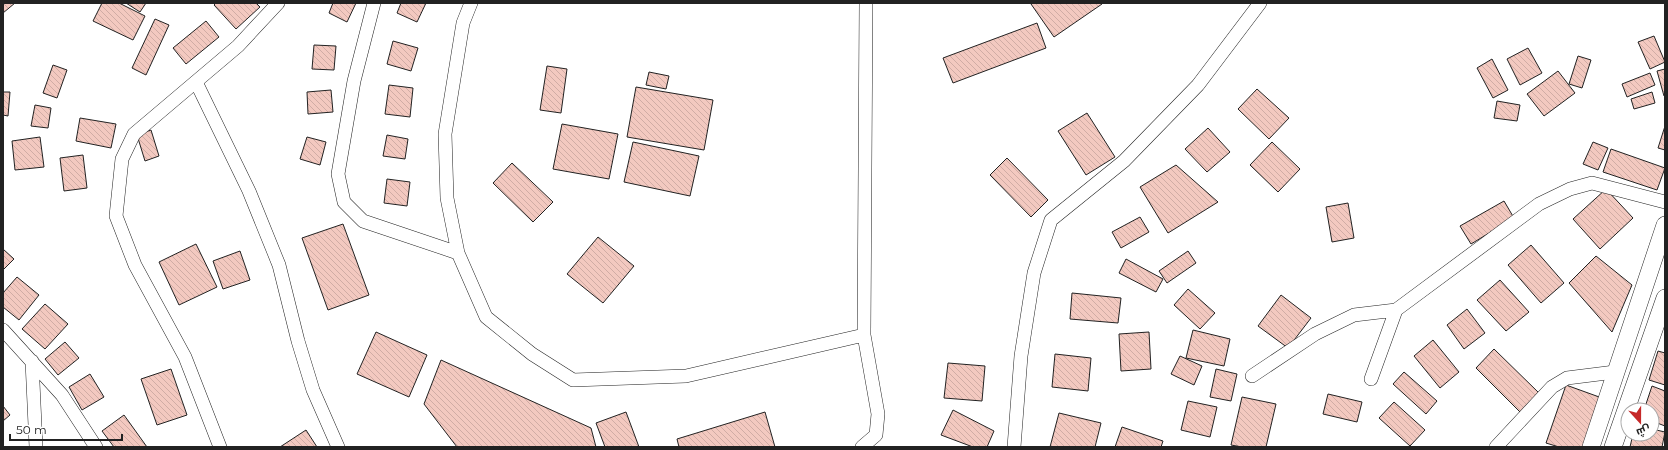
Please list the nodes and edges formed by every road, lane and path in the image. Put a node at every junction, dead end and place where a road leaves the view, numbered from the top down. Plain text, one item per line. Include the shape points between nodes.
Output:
1 (278, 3) edge
2 (374, 3) edge
3 (471, 3) edge
4 (866, 3) edge
5 (1260, 3) edge
6 (196, 82) junction
7 (1665, 202) edge
8 (1665, 225) edge
9 (458, 253) junction
10 (1665, 298) edge
11 (1396, 310) junction
12 (3, 330) edge
13 (864, 335) junction
14 (32, 361) junction
15 (1615, 372) junction
16 (1252, 376) dead end
17 (1371, 379) dead end
18 (36, 447) edge
19 (96, 447) edge
20 (220, 447) edge
21 (338, 447) edge
22 (862, 447) edge
23 (1014, 447) edge
24 (1496, 447) edge
25 (1591, 447) edge
26 (1613, 447) edge

1 - 6 street via 238,46
2 - 9 street via 354,81 338,174 344,202 363,221
3 - 9 street via 463,23 445,134 447,198
4 - 13 street
5 - 23 street via 1198,85 1124,161 1051,220 1034,272 1021,356
6 - 20 street via 134,134 122,159 116,216 135,266 185,357
6 - 21 street via 249,191 279,265 313,390
7 - 11 street via 1592,183 1570,189 1539,204
8 - 15 street
9 - 13 street via 486,317 532,354 573,380 686,376
10 - 26 street
11 - 16 street via 1354,315 1315,334
11 - 17 street
12 - 14 street
13 - 22 street via 878,414 876,435
14 - 18 street
14 - 19 street via 62,395
15 - 24 street via 1567,378 1552,387
15 - 25 street

